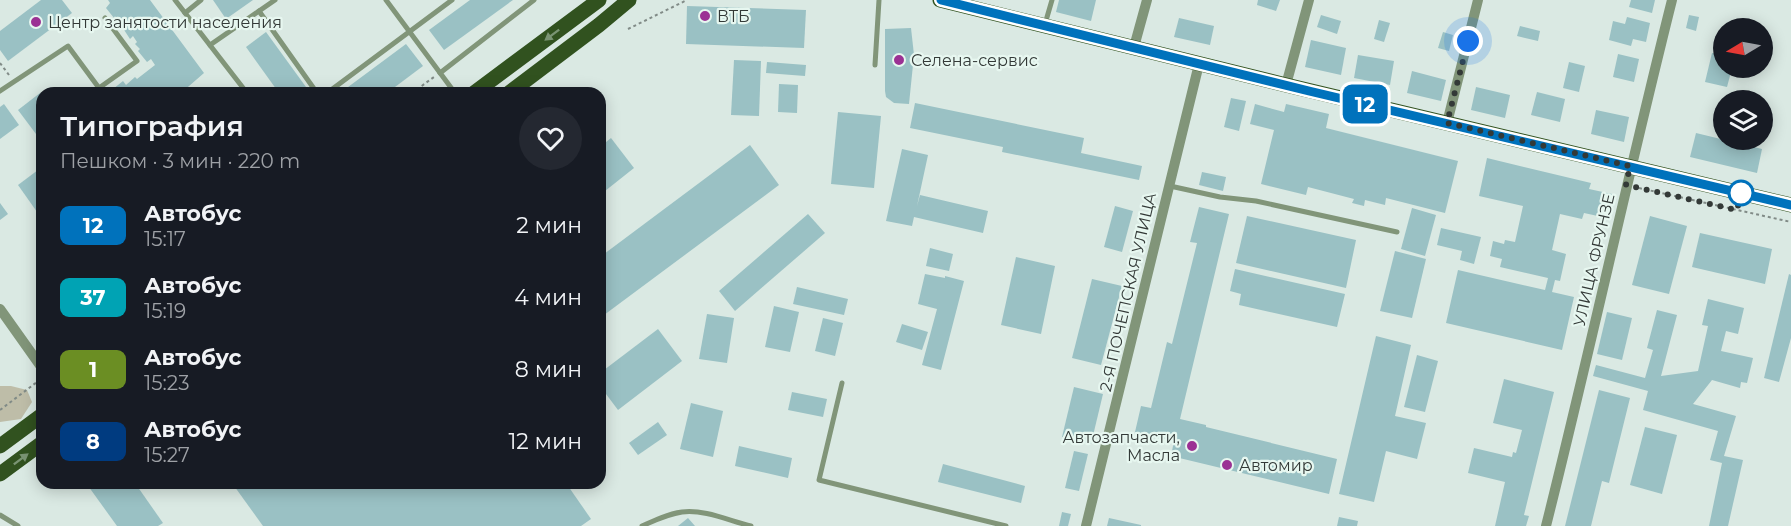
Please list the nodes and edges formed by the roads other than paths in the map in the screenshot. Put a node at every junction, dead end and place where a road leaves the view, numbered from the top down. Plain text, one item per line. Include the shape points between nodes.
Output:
1 (175, 0) edge
2 (201, 0) edge
3 (275, 0) edge
4 (386, 0) edge
5 (452, 0) edge
6 (534, 0) edge
7 (599, 0) edge
8 (629, 0) edge
9 (879, 0) edge
10 (942, 0) edge
11 (1052, 0) edge
12 (1147, 0) edge
13 (1309, 0) edge
14 (1478, 0) edge
15 (1672, 0) edge
16 (259, 11) junction
17 (185, 13) junction
18 (105, 18) dead end
19 (1045, 26) junction
20 (409, 32) junction
21 (210, 45) junction
22 (1134, 47) junction
23 (1199, 64) junction
24 (875, 65) dead end
25 (440, 73) junction
26 (1286, 85) junction
27 (98, 87) edge
28 (100, 87) edge
29 (242, 87) edge
30 (313, 87) edge
31 (335, 87) edge
32 (450, 87) edge
33 (482, 87) edge
34 (516, 87) edge
35 (0, 92) edge
36 (1447, 123) junction
37 (1630, 166) junction
38 (1169, 186) junction
39 (1791, 205) edge
40 (1397, 232) dead end
41 (0, 309) edge
42 (36, 360) edge
43 (842, 383) dead end
44 (36, 419) edge
45 (0, 446) edge
46 (36, 447) edge
47 (0, 474) edge
48 (0, 515) edge
49 (18, 526) edge
50 (642, 526) edge
51 (751, 526) edge
52 (1006, 526) edge
53 (1086, 526) edge
54 (1546, 526) edge

1 - 17 lane
2 - 17 lane
3 - 16 lane
4 - 20 lane
5 - 20 lane
6 - 25 lane
7 -> 33 main road
8 - 34 main road
9 - 24 lane
10 - 19 main road
11 - 19 lane
12 - 22 street
13 - 26 street
14 - 36 street
15 - 37 street, УЛИЦА ФРУНЗЕ
16 - 21 lane
16 - 30 lane
17 - 21 lane
18 - 28 lane via 137,61
19 - 22 main road
20 - 25 lane
20 - 31 lane
21 - 29 lane
22 - 23 main road
23 - 26 main road
23 - 38 street, 2-Я ПОЧЕПСКАЯ УЛИЦА
25 - 32 lane
26 - 36 main road
27 - 35 lane via 68,46
36 - 37 main road
37 - 39 main road
37 - 54 street, УЛИЦА ФРУНЗЕ
38 - 40 lane
38 - 53 street, 2-Я ПОЧЕПСКАЯ УЛИЦА
41 - 42 street
43 - 52 lane via 819,480
44 - 45 main road
47 -> 46 main road
48 - 49 lane
50 - 51 lane via 683,512

